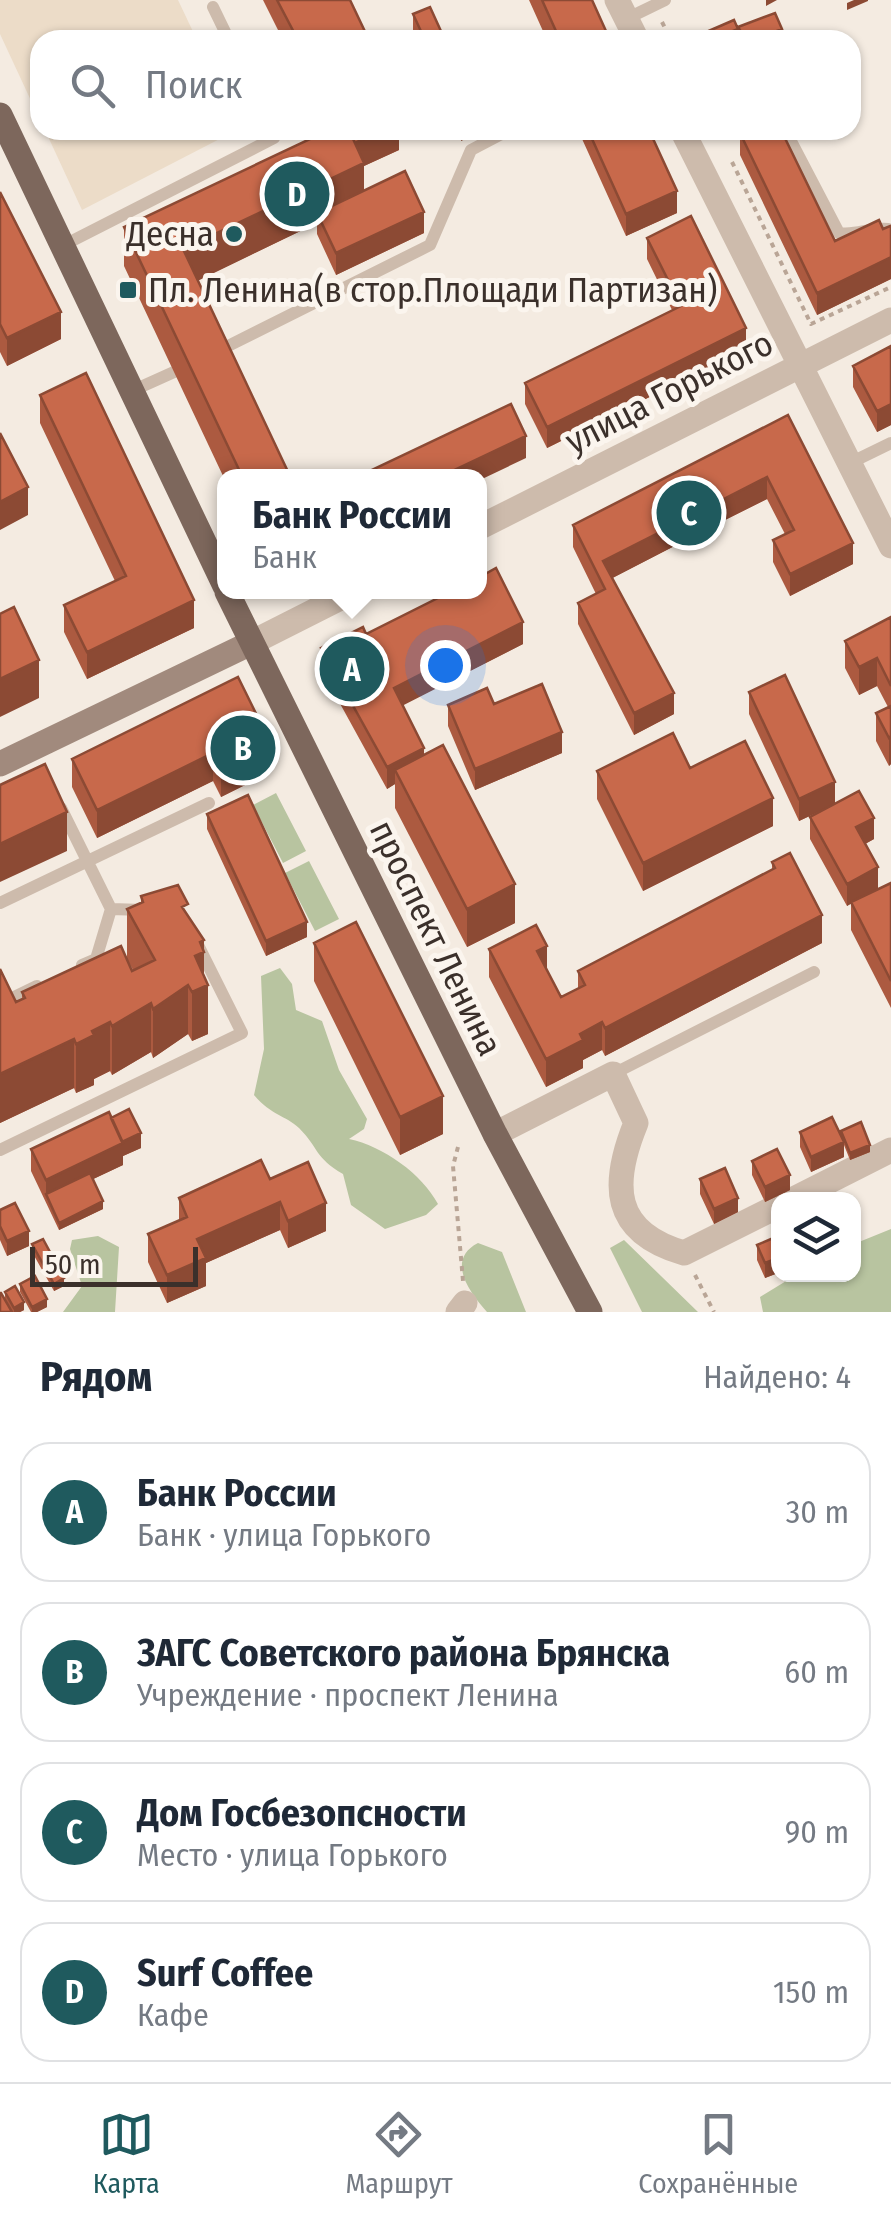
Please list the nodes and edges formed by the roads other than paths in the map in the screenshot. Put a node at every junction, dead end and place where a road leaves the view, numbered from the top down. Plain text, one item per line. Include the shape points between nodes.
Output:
1 (665, 0) edge
2 (213, 7) dead end
3 (627, 20) edge
4 (224, 30) edge
5 (0, 115) edge
6 (270, 140) edge
7 (490, 140) edge
8 (687, 140) edge
9 (792, 143) edge
10 (891, 235) edge
11 (64, 246) junction
12 (891, 320) edge
13 (214, 354) edge
14 (800, 365) junction
15 (174, 372) edge
16 (134, 390) junction
17 (891, 443) edge
18 (850, 463) junction
19 (487, 523) edge
20 (891, 546) edge
21 (217, 570) edge
22 (231, 599) edge
23 (338, 599) edge
24 (251, 643) junction
25 (0, 764) edge
26 (54, 794) edge
27 (208, 802) dead end
28 (88, 863) junction
29 (0, 903) edge
30 (111, 909) junction
31 (164, 911) edge
32 (190, 930) edge
33 (814, 972) dead end
34 (64, 974) edge
35 (48, 981) edge
36 (0, 1004) edge
37 (613, 1074) junction
38 (495, 1134) junction
39 (0, 1150) edge
40 (891, 1150) edge
41 (808, 1192) edge
42 (771, 1210) edge
43 (590, 1312) edge

1 - 3 lane
2 - 4 lane
5 - 11 main road, проспект Ленина
6 - 11 lane
7 - 13 lane via 471,150 430,246
8 - 14 street
9 - 10 lane via 839,233 852,236 872,227
11 - 16 main road, проспект Ленина
12 - 14 street, улица Горького
14 - 18 street
14 - 19 street, улица Горького
15 - 16 lane
16 - 21 main road, проспект Ленина
17 - 18 lane
18 - 20 street
22 - 24 main road, проспект Ленина
23 - 24 street
24 - 25 street via 35,756
24 - 38 main road, проспект Ленина
26 - 28 lane
27 - 28 lane
28 - 29 lane
28 - 30 lane
30 - 31 lane
30 - 34 lane via 96,959
32 - 39 lane via 242,1033
33 - 37 lane
35 - 36 lane
37 - 38 street
37 - 42 street via 636,1122 622,1158 620,1188 630,1219 652,1244 684,1254
38 - 43 main road, проспект Ленина
40 - 41 street

